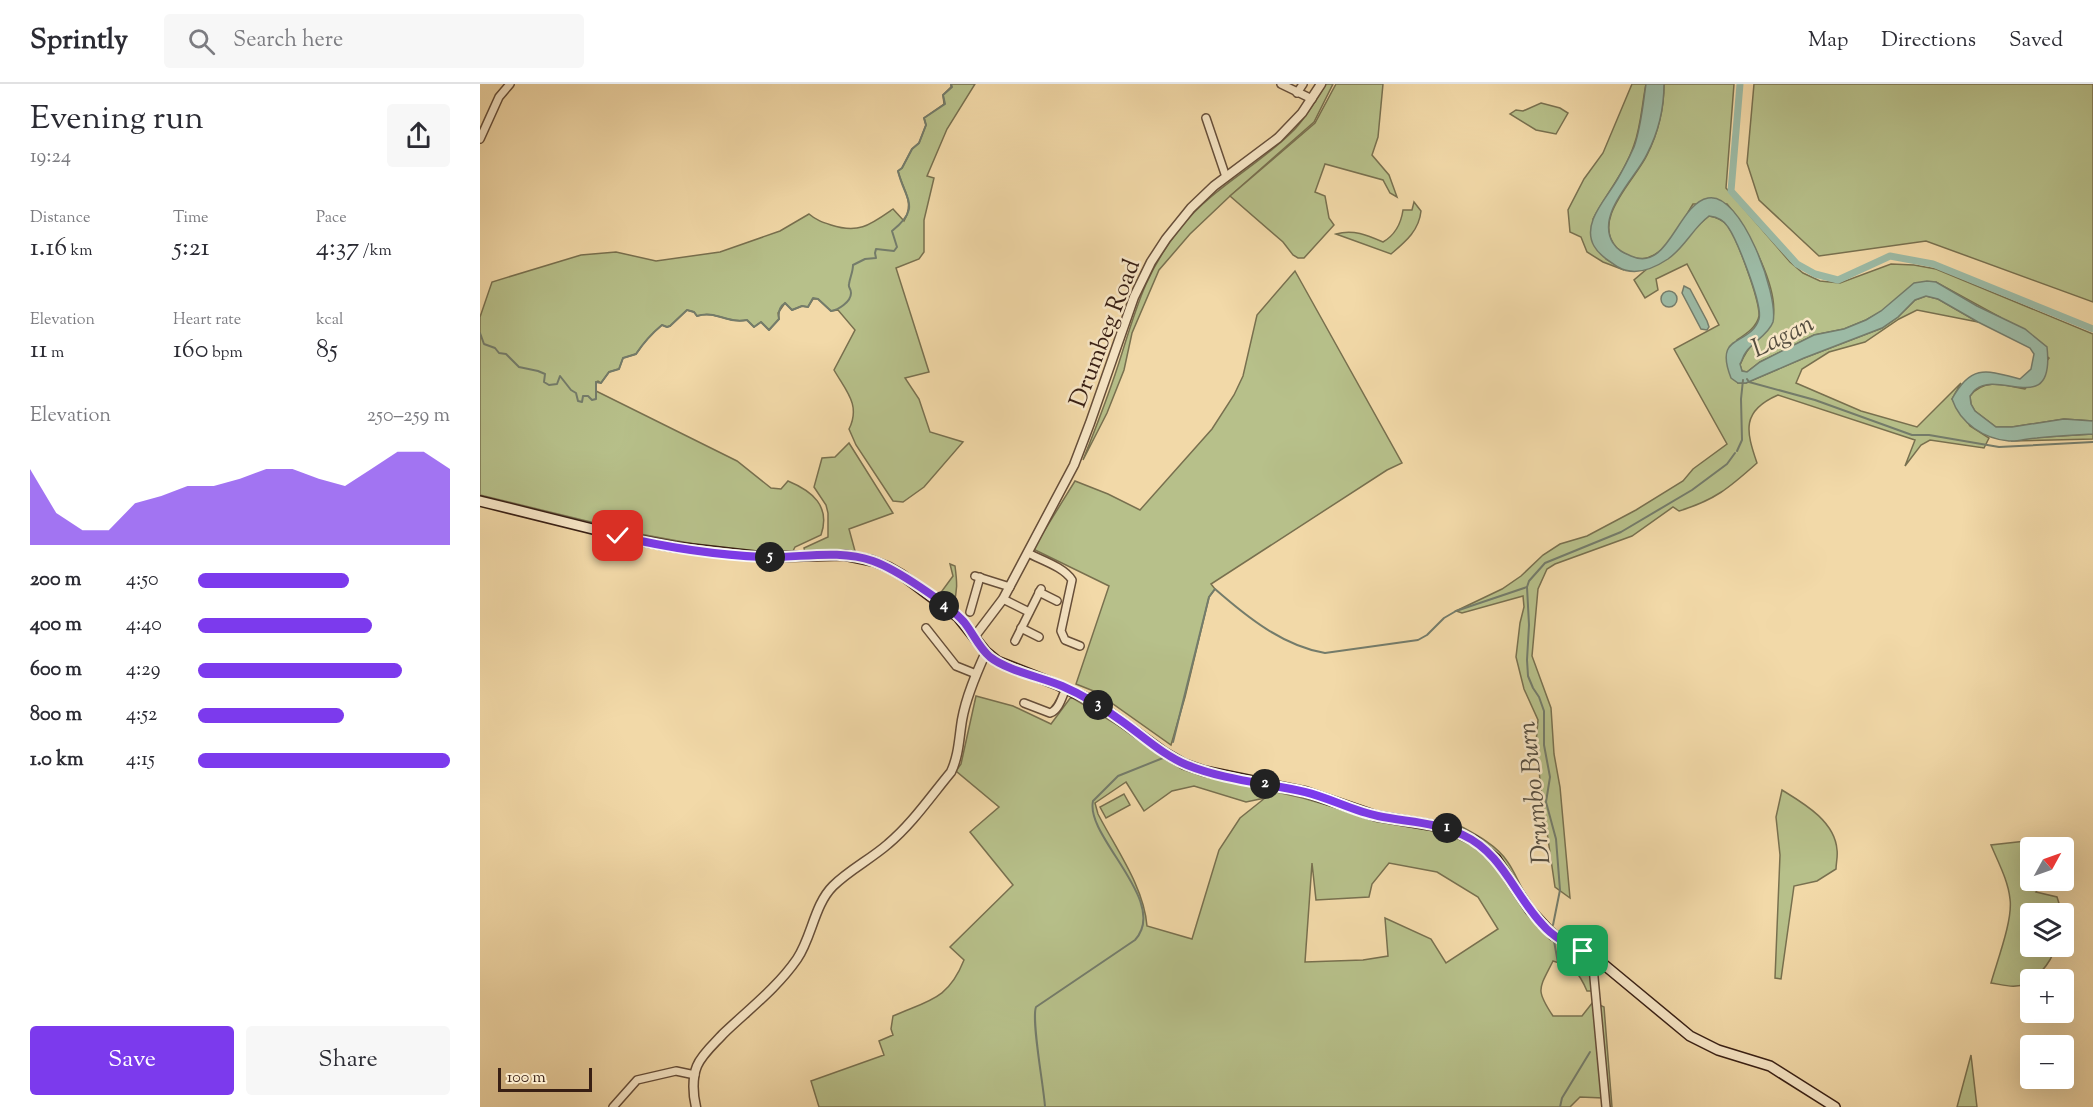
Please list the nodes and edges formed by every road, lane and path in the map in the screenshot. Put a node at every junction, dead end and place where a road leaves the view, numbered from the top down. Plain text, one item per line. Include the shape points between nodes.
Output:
1 (510, 84) edge
2 (1281, 84) edge
3 (1303, 84) edge
4 (1322, 84) edge
5 (1297, 93) junction
6 (1312, 99) junction
7 (1206, 118) dead end
8 (480, 139) edge
9 (1226, 177) junction
10 (480, 501) edge
11 (1028, 553) junction
12 (1010, 587) junction
13 (1003, 599) junction
14 (1057, 601) dead end
15 (970, 612) dead end
16 (1029, 612) junction
17 (926, 628) dead end
18 (1021, 628) junction
19 (975, 636) junction
20 (1039, 637) dead end
21 (1015, 641) dead end
22 (1080, 646) dead end
23 (986, 652) junction
24 (976, 674) junction
25 (1066, 688) junction
26 (1024, 703) dead end
27 (1592, 956) junction
28 (695, 1075) junction
29 (613, 1107) edge
30 (696, 1107) edge
31 (1606, 1107) edge
32 (1835, 1107) edge

1 - 8 street
2 - 5 street
3 - 5 street
4 - 6 street, Drumbeg Road
5 - 6 street
6 - 9 street, Drumbeg Road via 1278,138
7 - 9 street
9 - 11 street, Drumbeg Road via 1178,223 1142,279 1080,451
10 - 19 main road via 675,547 764,557 843,555 873,561 902,575 951,610
11 - 12 street, Drumbeg Road
11 - 22 street via 1070,576 1070,595 1061,631 1065,640
12 - 13 street, Drumbeg Road
12 - 15 street via 977,576
13 - 16 street
13 - 19 street, Drumbeg Road
14 - 16 street via 1040,591
16 - 18 street
17 - 24 street via 956,666
18 - 20 street
18 - 21 street
19 - 23 main road
23 - 24 street
23 - 25 main road via 1007,666
24 - 28 street via 951,772 894,839 832,887 796,960 775,986 713,1045
25 - 26 street via 1050,713
25 - 27 main road via 1106,710 1165,753 1204,771 1306,792 1376,816 1448,828 1462,834 1496,859 1543,926
27 - 31 street
27 - 32 main road via 1690,1036 1718,1050 1770,1066
28 - 29 street via 676,1071 637,1080
28 - 30 street

